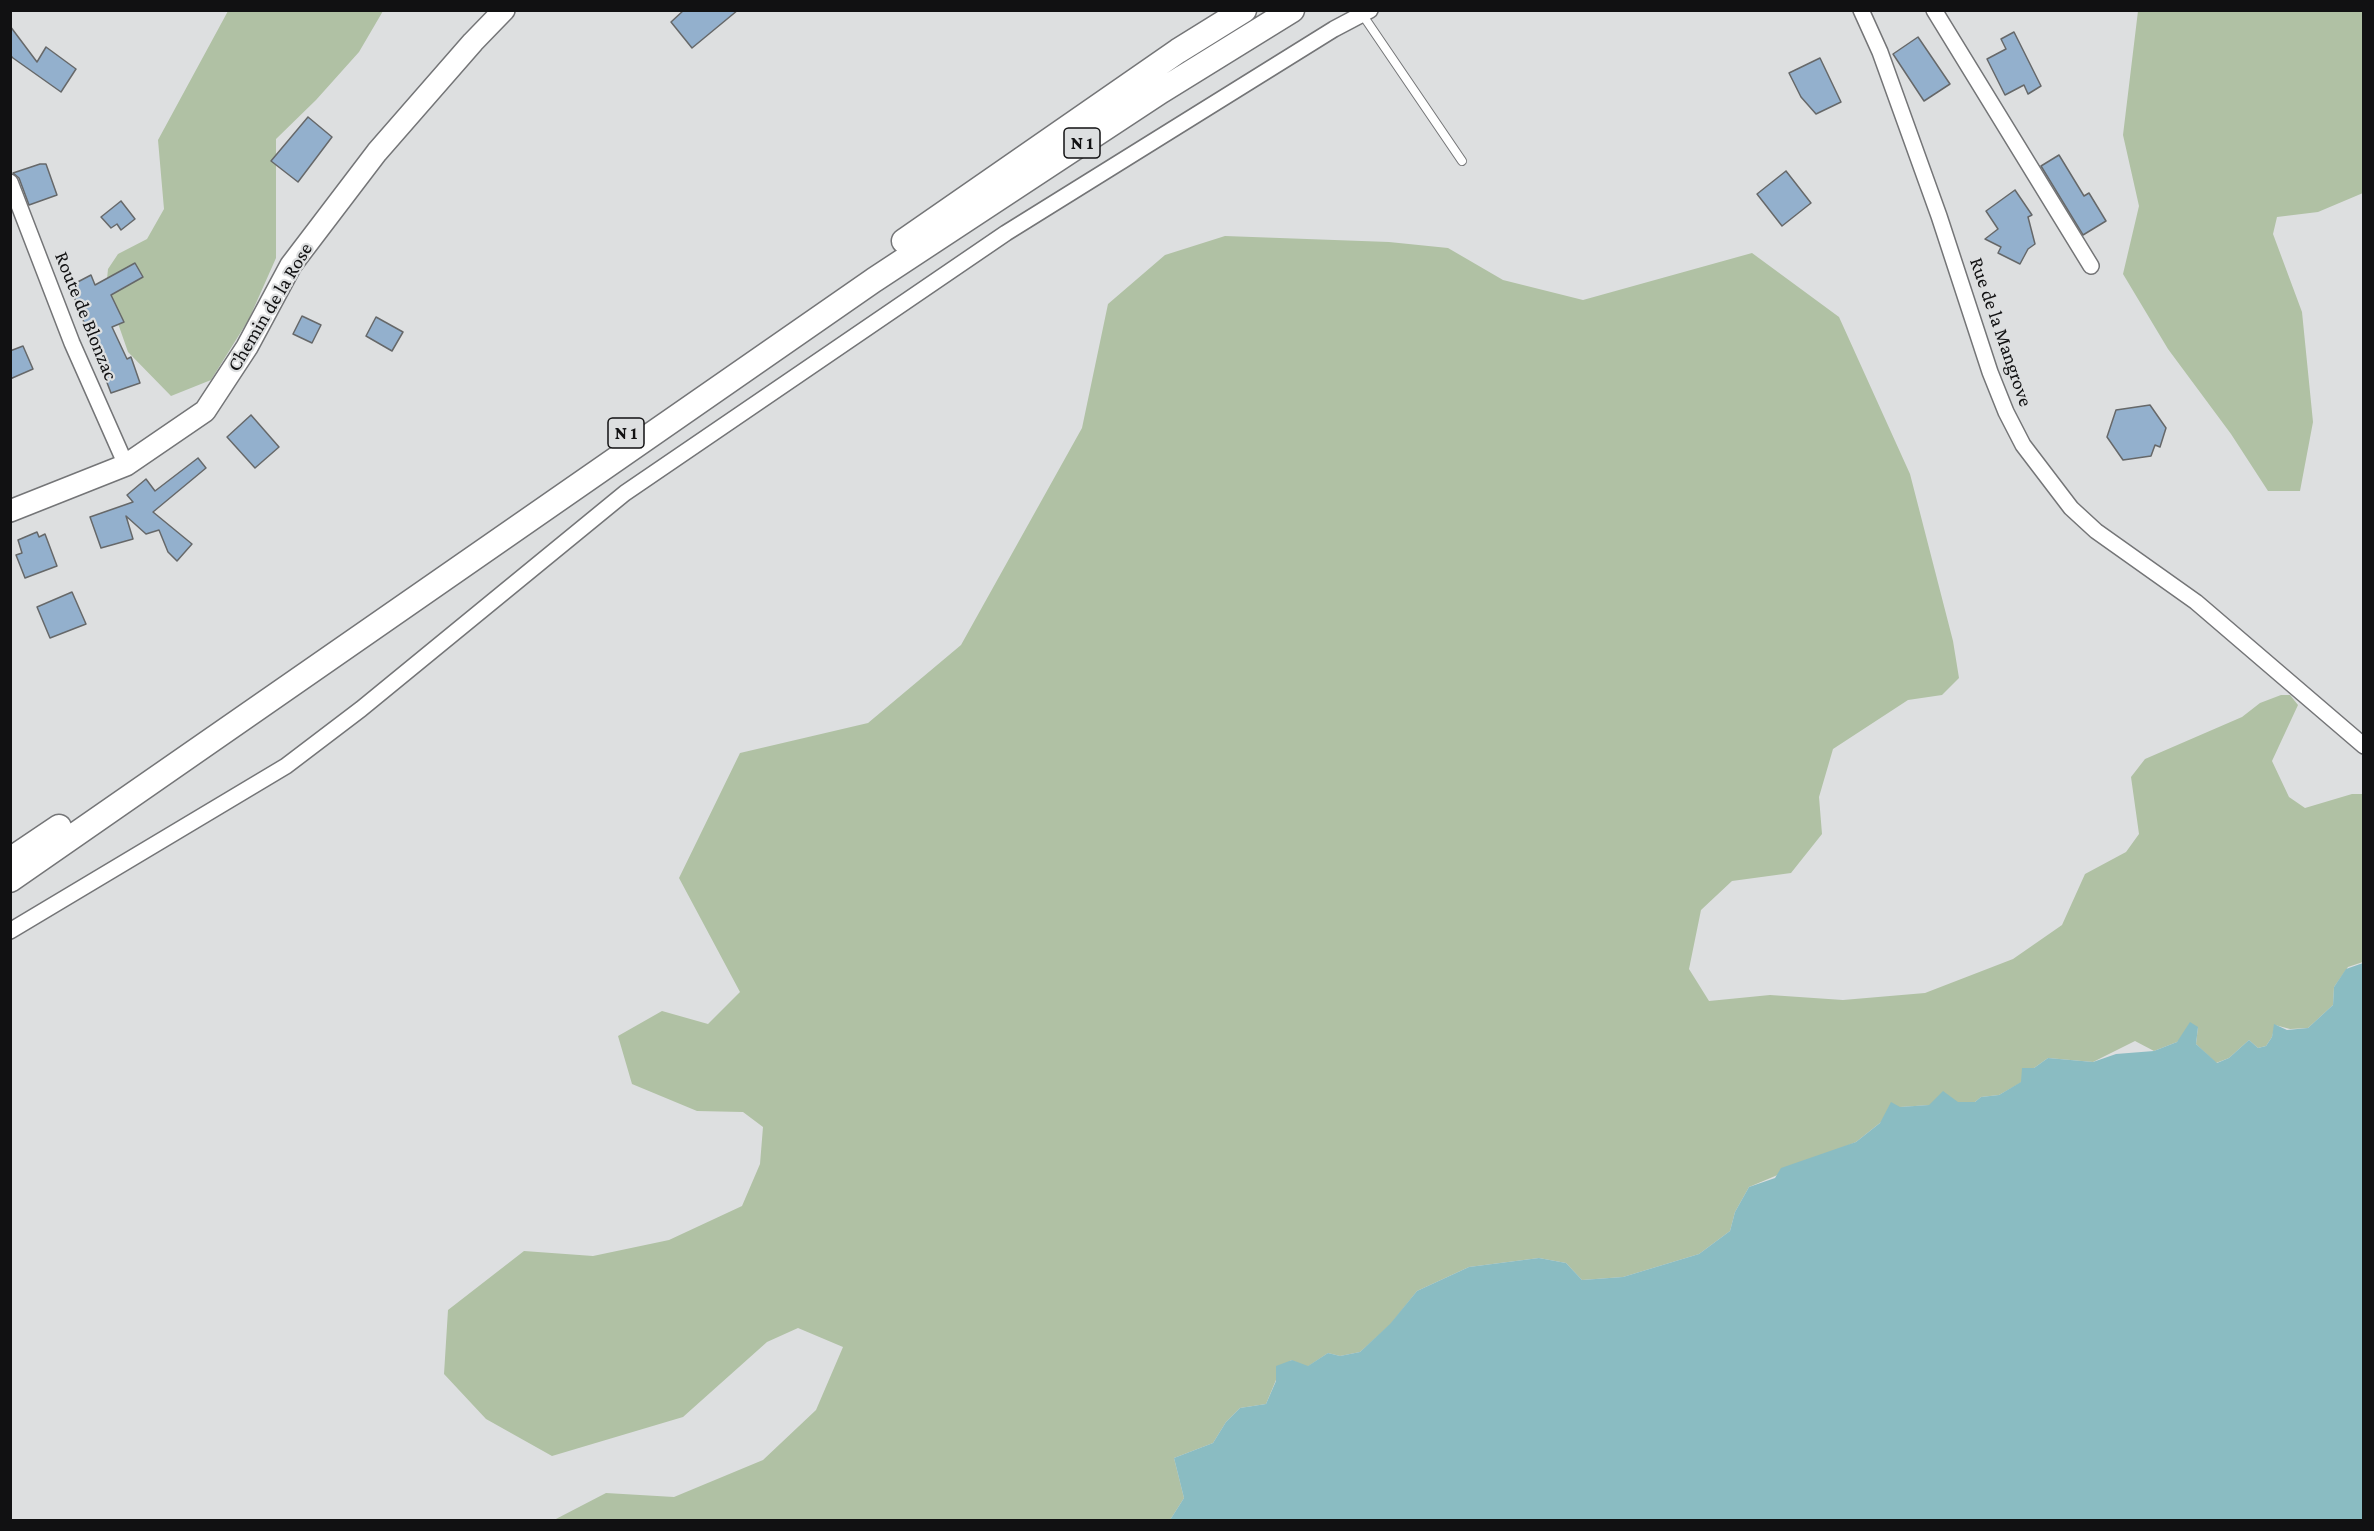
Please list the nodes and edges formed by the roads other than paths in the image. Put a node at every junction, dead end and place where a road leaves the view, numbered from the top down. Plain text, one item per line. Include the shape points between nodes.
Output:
1 (504, 10) edge
2 (1244, 10) edge
3 (1292, 10) edge
4 (1861, 10) edge
5 (1934, 10) edge
6 (1366, 12) edge
7 (1462, 161) dead end
8 (10, 182) edge
9 (2091, 266) dead end
10 (126, 465) junction
11 (10, 511) edge
12 (2364, 746) edge
13 (10, 860) edge
14 (10, 880) edge
15 (10, 931) edge

1 - 10 main road, Chemin de la Rose via 377,152 291,265 247,347 205,411
2 - 13 main road, N 1 via 1178,51 255,694
3 - 14 main road, N 1 via 1161,91 874,280
4 - 12 street, Rue de la Mangrove via 1935,205 1990,372 2023,445 2071,508 2096,531 2196,602
5 - 9 street
6 - 7 lane
6 - 15 street via 1006,233 625,493 286,766
8 - 10 street, Route de Blonzac via 72,343
10 - 11 main road, Chemin de la Rose

